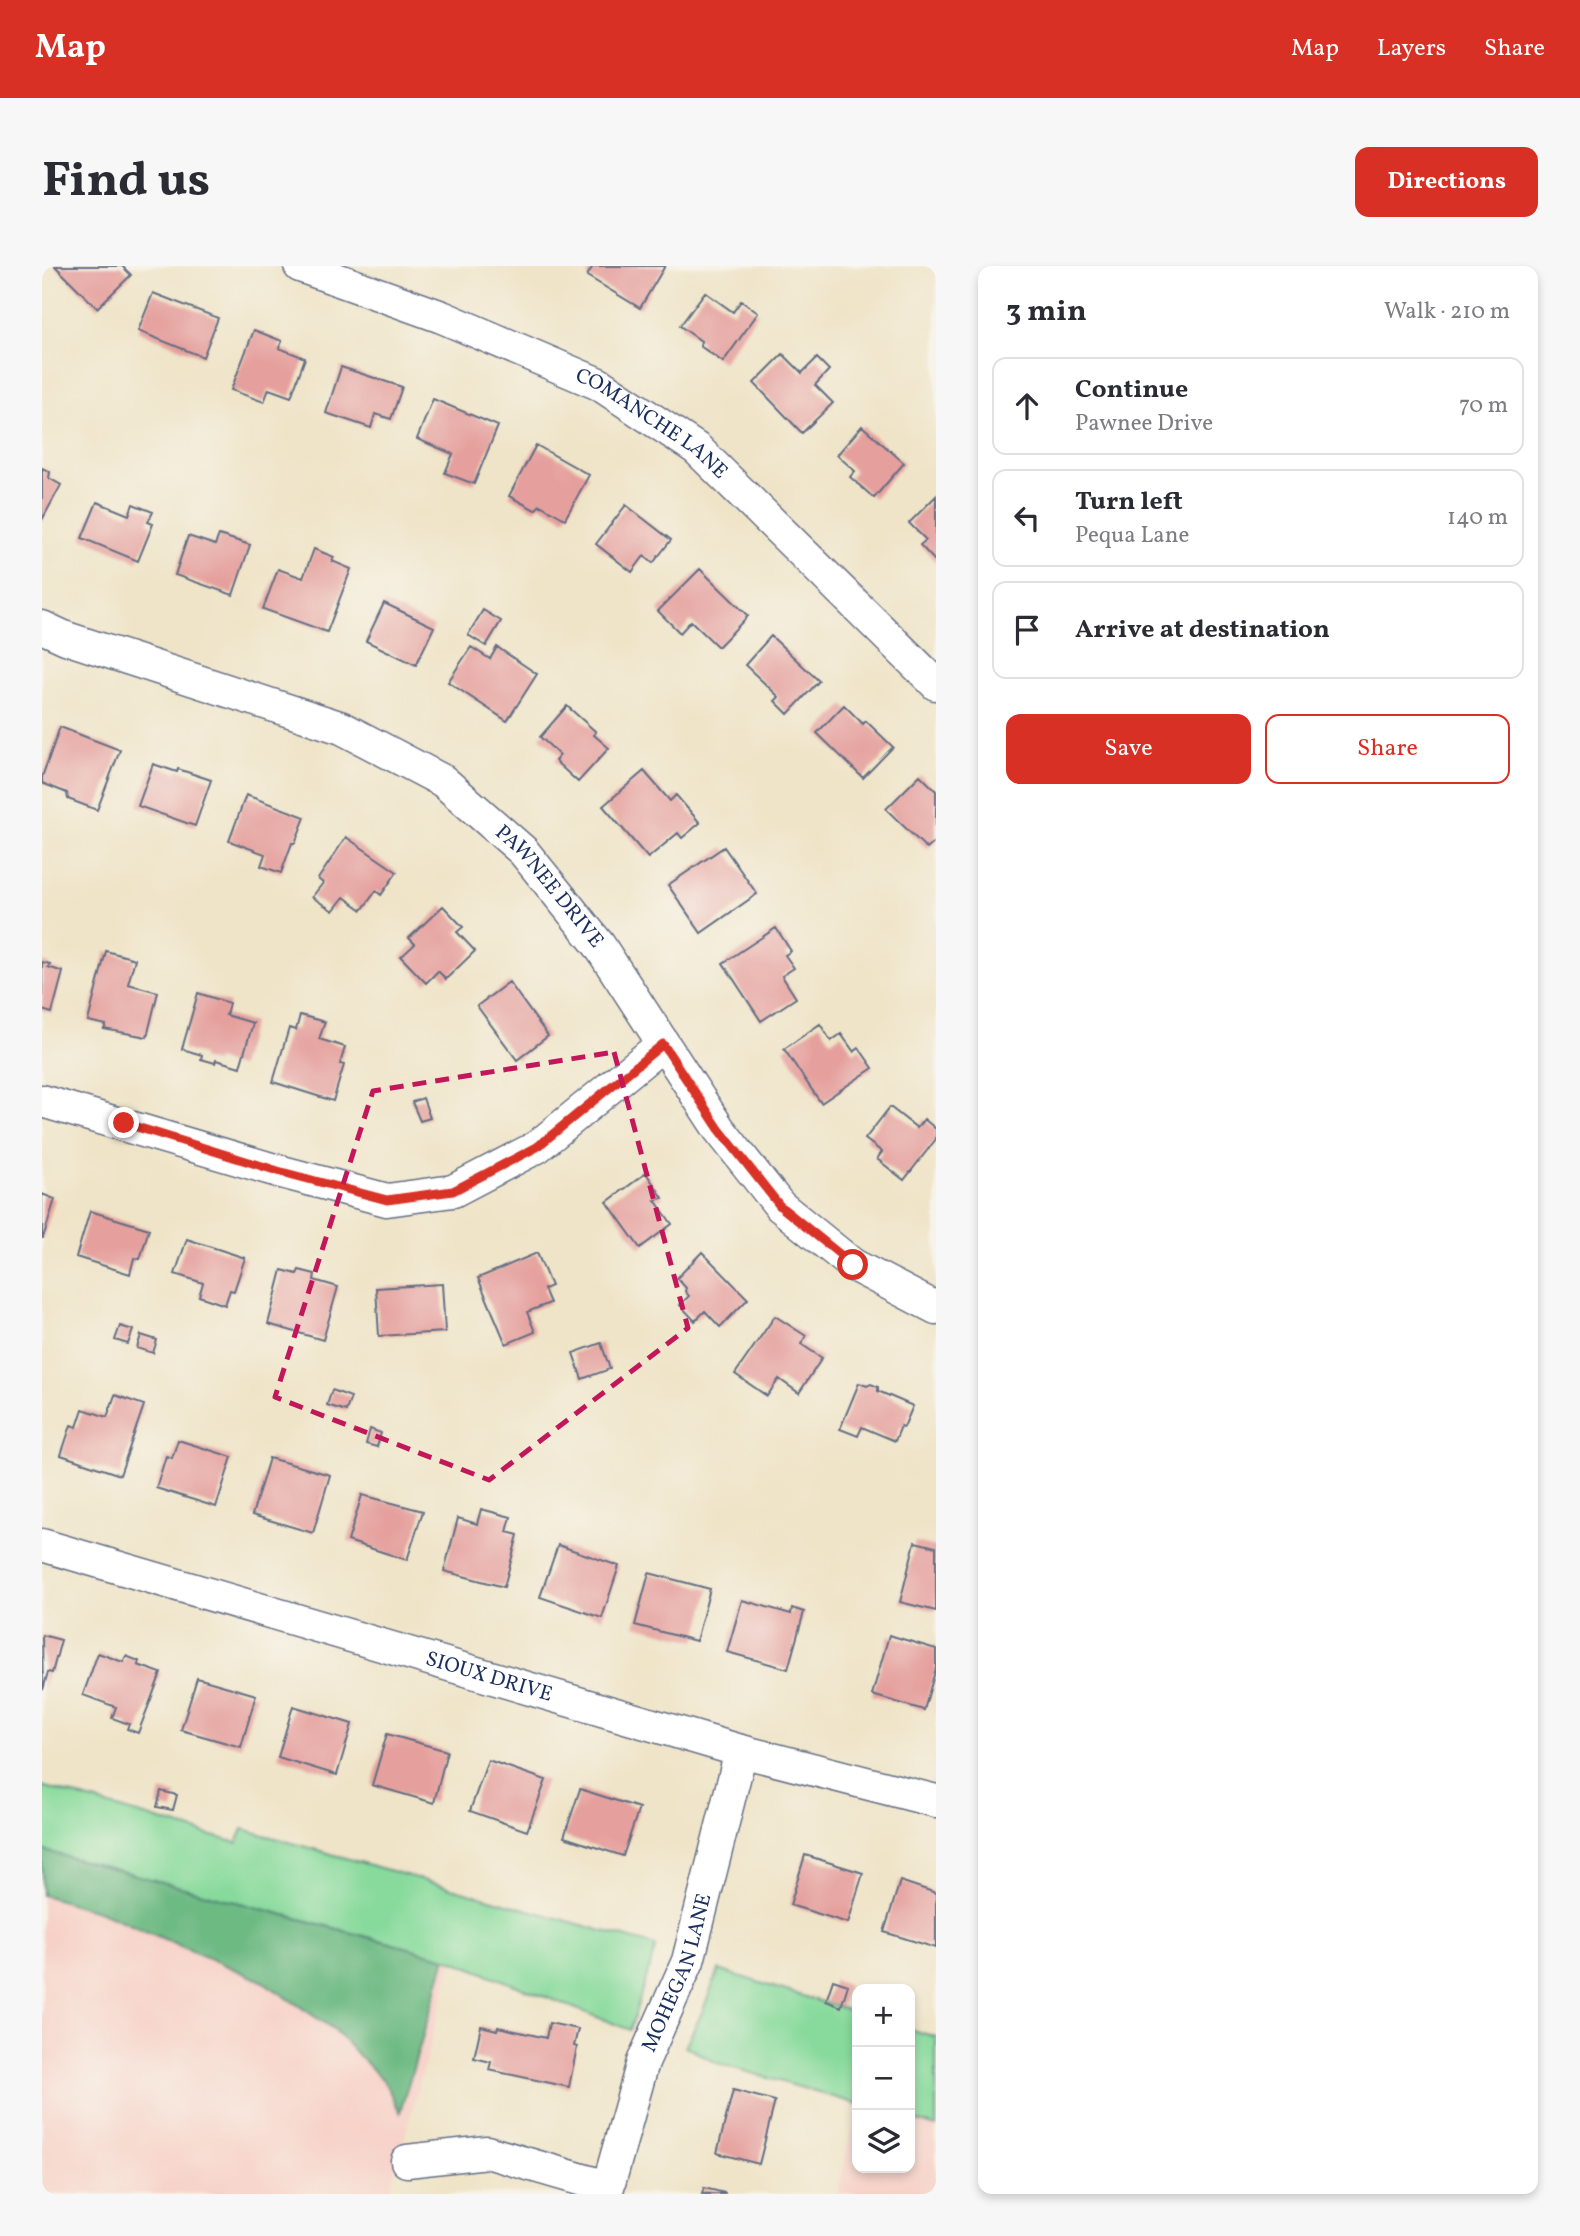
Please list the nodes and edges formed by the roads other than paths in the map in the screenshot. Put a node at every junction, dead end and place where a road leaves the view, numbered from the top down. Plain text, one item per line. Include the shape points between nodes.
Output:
1 (300, 266) edge
2 (42, 627) edge
3 (936, 684) edge
4 (663, 1044) junction
5 (42, 1101) edge
6 (936, 1308) edge
7 (42, 1545) edge
8 (741, 1751) junction
9 (936, 1801) edge
10 (407, 2161) dead end
11 (607, 2191) edge

1 - 3 street, COMANCHE LANE via 442,317 610,391 697,449
2 - 4 street, PAWNEE DRIVE via 342,729 443,781 523,851 598,945
4 - 5 street via 537,1147 453,1191 387,1200
4 - 6 street, PAWNEE DRIVE via 719,1129 780,1206 853,1265
7 - 8 street, SIOUX DRIVE
8 - 9 street, SIOUX DRIVE
8 - 11 street, MOHEGAN LANE via 688,1961 643,2062
10 - 11 street via 487,2152

